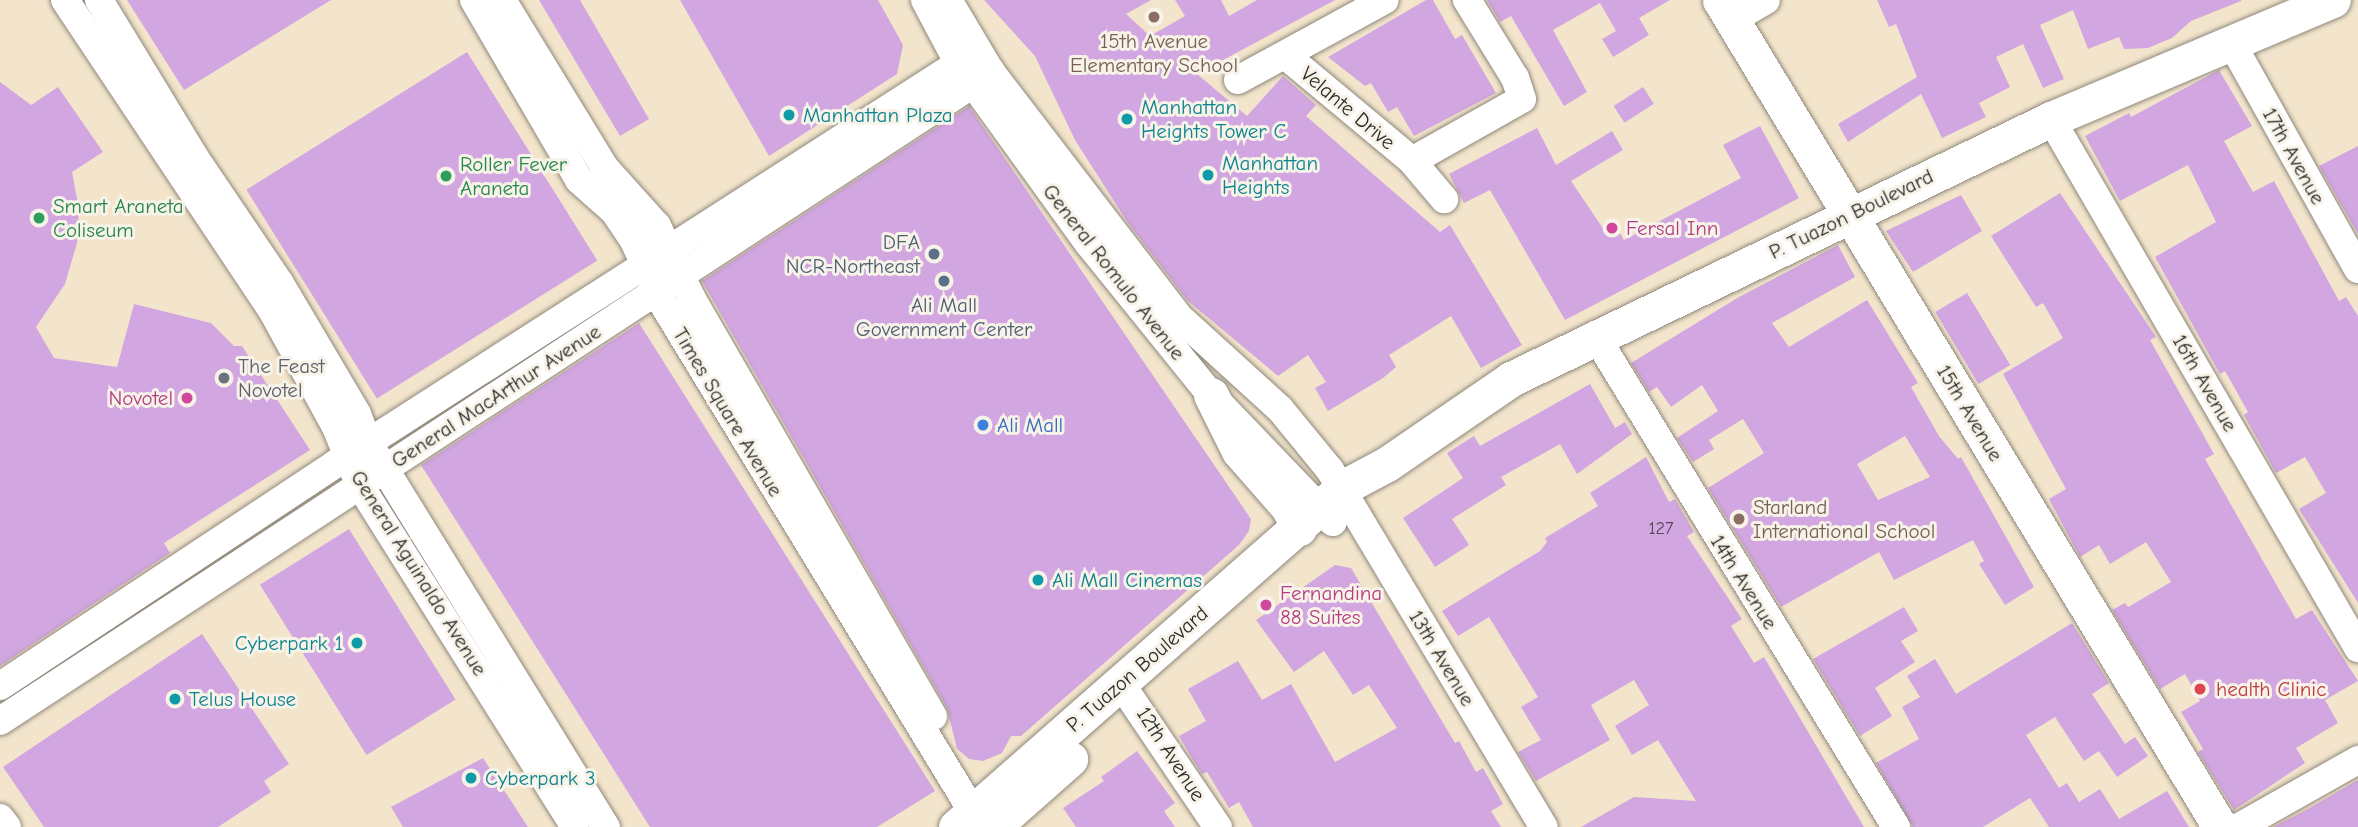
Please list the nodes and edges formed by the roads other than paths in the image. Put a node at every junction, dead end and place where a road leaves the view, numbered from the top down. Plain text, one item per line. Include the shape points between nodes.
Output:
1 (65, 0) edge
2 (99, 0) edge
3 (474, 0) edge
4 (502, 0) edge
5 (925, 0) edge
6 (948, 0) edge
7 (1385, 0) edge
8 (1467, 0) edge
9 (1766, 0) edge
10 (2333, 0) edge
11 (1726, 10) edge
12 (2231, 42) junction
13 (1285, 55) junction
14 (975, 68) junction
15 (1238, 80) dead end
16 (2050, 119) junction
17 (1412, 161) junction
18 (1444, 199) dead end
19 (1849, 215) junction
20 (2358, 269) edge
21 (664, 271) junction
22 (1595, 335) junction
23 (1211, 395) junction
24 (1280, 409) junction
25 (1246, 432) junction
26 (358, 450) junction
27 (384, 468) junction
28 (359, 484) junction
29 (1329, 511) junction
30 (2358, 648) edge
31 (0, 686) edge
32 (1129, 692) junction
33 (0, 721) edge
34 (2358, 760) edge
35 (0, 818) edge
36 (981, 820) edge
37 (7, 827) edge
38 (575, 827) edge
39 (606, 827) edge
40 (1218, 827) edge
41 (1544, 827) edge
42 (1896, 827) edge
43 (2220, 827) edge
44 (2239, 827) edge

1 - 26 street, General Aguinaldo Avenue via 273,312 336,427
2 - 26 street, General Aguinaldo Avenue via 195,158 279,282 357,414
3 - 21 street, Times Square Avenue via 579,180 614,211
4 - 21 street, Times Square Avenue via 605,168 643,206
5 - 14 street, General Romulo Avenue
6 - 14 street, General Romulo Avenue
7 - 13 street, Velante Drive
8 - 17 street, Velante Drive via 1515,78 1522,99
9 - 11 street
10 - 12 main road, P. Tuazon Boulevard
11 - 19 main road, 15th Avenue
12 - 16 main road, P. Tuazon Boulevard
12 - 20 street, 17th Avenue
13 - 15 street, Velante Drive
13 - 17 street, Velante Drive
14 - 21 street, General MacArthur Avenue
14 - 23 street, General Romulo Avenue via 1089,244
14 - 24 street, General Romulo Avenue via 1180,318
16 - 19 main road, P. Tuazon Boulevard
16 - 30 street, 16th Avenue
17 - 18 street, Velante Drive
19 - 22 main road, P. Tuazon Boulevard
19 - 43 main road, 15th Avenue
21 - 26 street, General MacArthur Avenue
21 - 27 street, General MacArthur Avenue
21 - 36 street, Times Square Avenue
22 - 29 main road, P. Tuazon Boulevard via 1511,379 1387,464
22 - 42 street, 14th Avenue
23 - 25 street, General Romulo Avenue
23 - 29 main road via 1239,451 1288,508
24 - 25 street via 1272,426
24 - 29 street, General Romulo Avenue
25 - 29 street, General Romulo Avenue
26 - 27 street, General Aguinaldo Avenue
26 - 28 street, General Aguinaldo Avenue
26 - 31 street, General MacArthur Avenue
27 - 28 street, General MacArthur Avenue
27 - 39 street, General Aguinaldo Avenue
28 - 33 street, General MacArthur Avenue
28 - 38 street, General Aguinaldo Avenue
29 - 32 main road, P. Tuazon Boulevard
29 - 41 street, 13th Avenue
32 - 36 main road, P. Tuazon Boulevard
32 - 40 street, 12th Avenue
34 - 44 street
35 - 37 street

